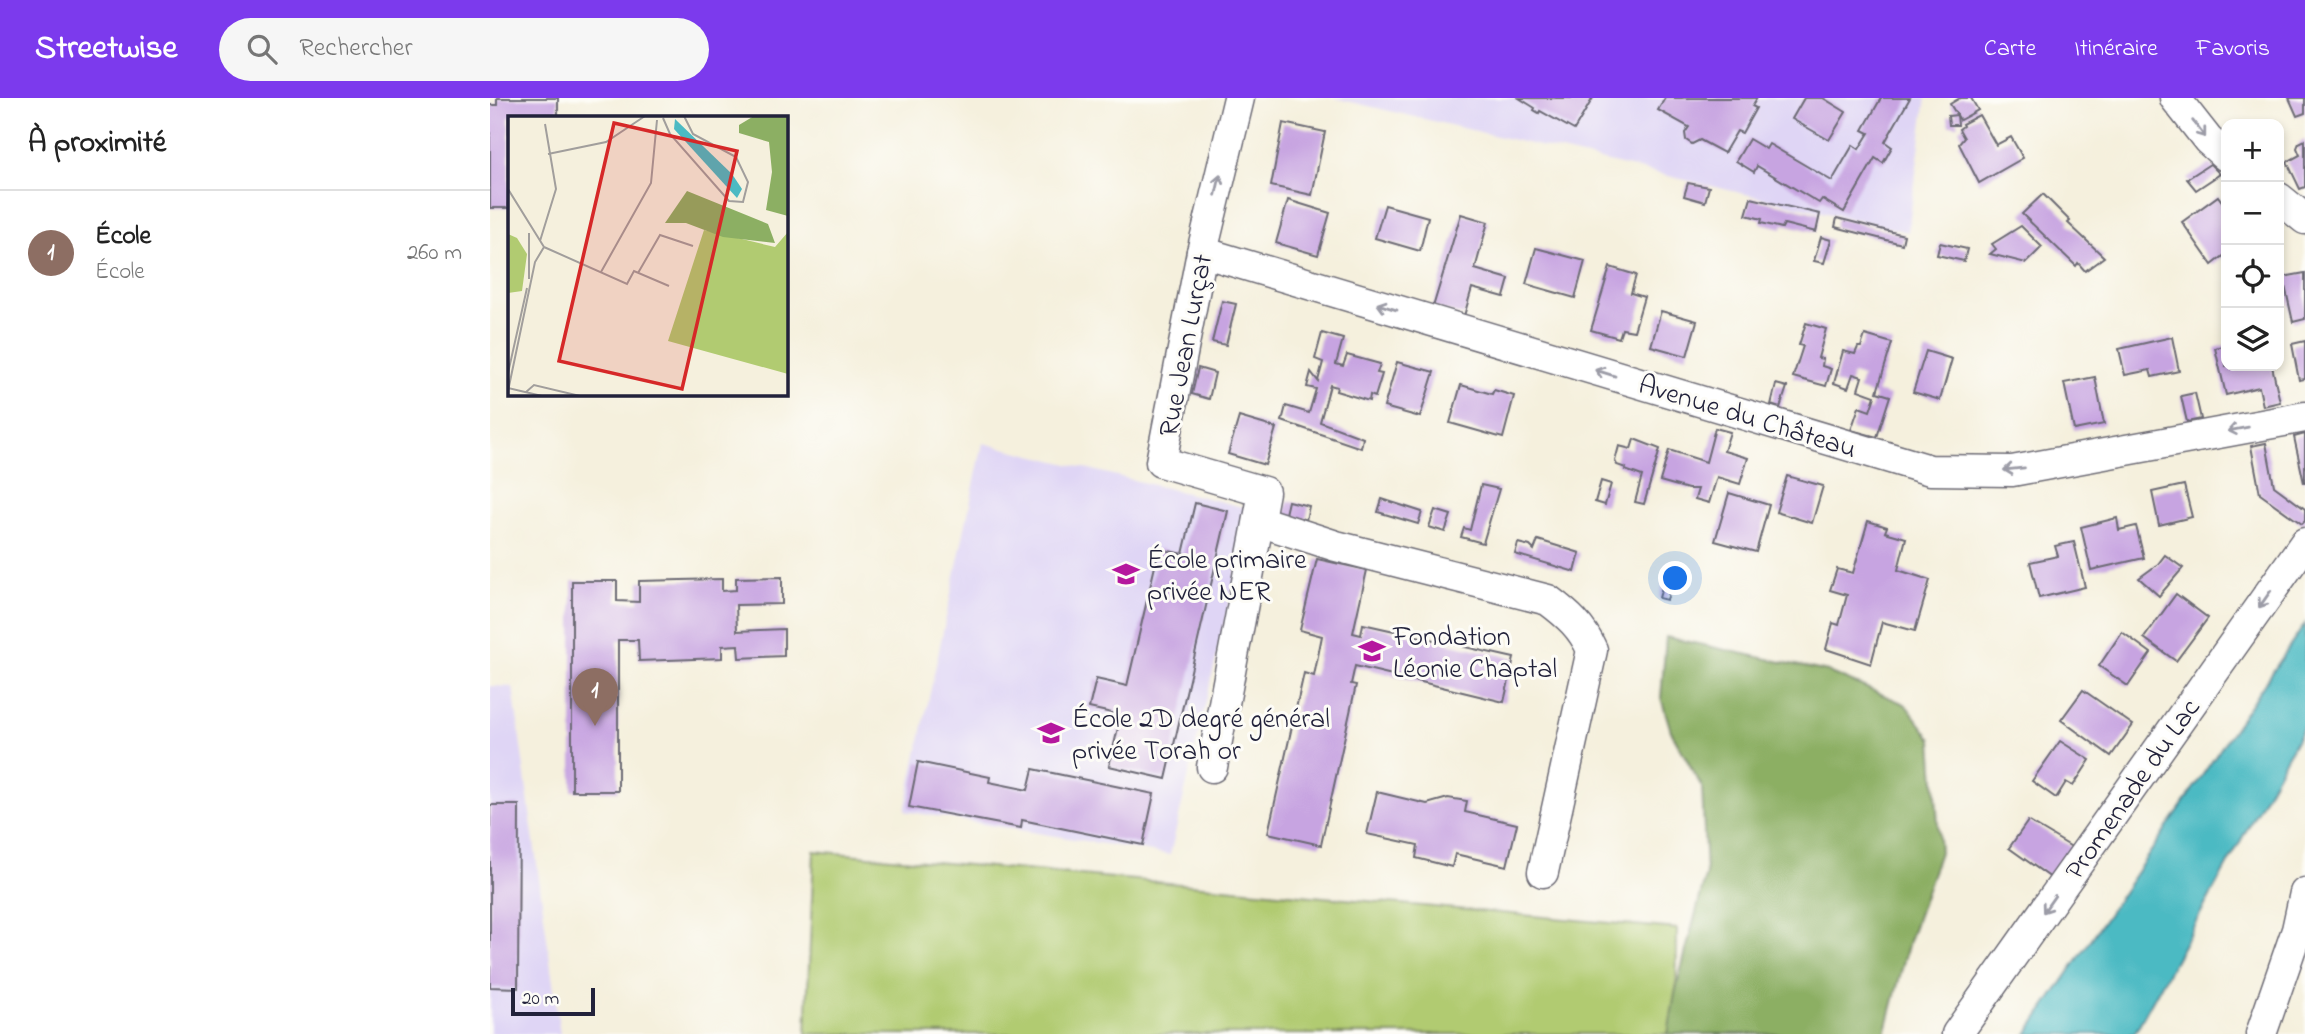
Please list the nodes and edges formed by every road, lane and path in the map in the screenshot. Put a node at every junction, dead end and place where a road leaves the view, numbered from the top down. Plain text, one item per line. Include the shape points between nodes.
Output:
1 (1239, 98) edge
2 (2175, 98) edge
3 (2221, 152) edge
4 (2284, 202) edge
5 (2305, 219) edge
6 (1202, 252) junction
7 (2305, 417) edge
8 (1259, 521) junction
9 (2305, 543) edge
10 (1212, 767) dead end
11 (1543, 872) dead end
12 (2305, 893) edge
13 (1957, 1034) edge
14 (2261, 1034) edge

6 -> 1 street, Rue Jean Lurçat
2 -> 3 street
4 - 5 street
7 -> 6 street, Avenue du Château via 2012,471 1930,470
6 - 8 street, Rue Jean Lurçat via 1161,462 1264,492
8 - 10 street, Rue Jean Lurçat
8 - 11 street via 1336,546 1548,600 1572,618 1592,650
9 -> 13 street, Promenade du Lac
12 - 14 street

